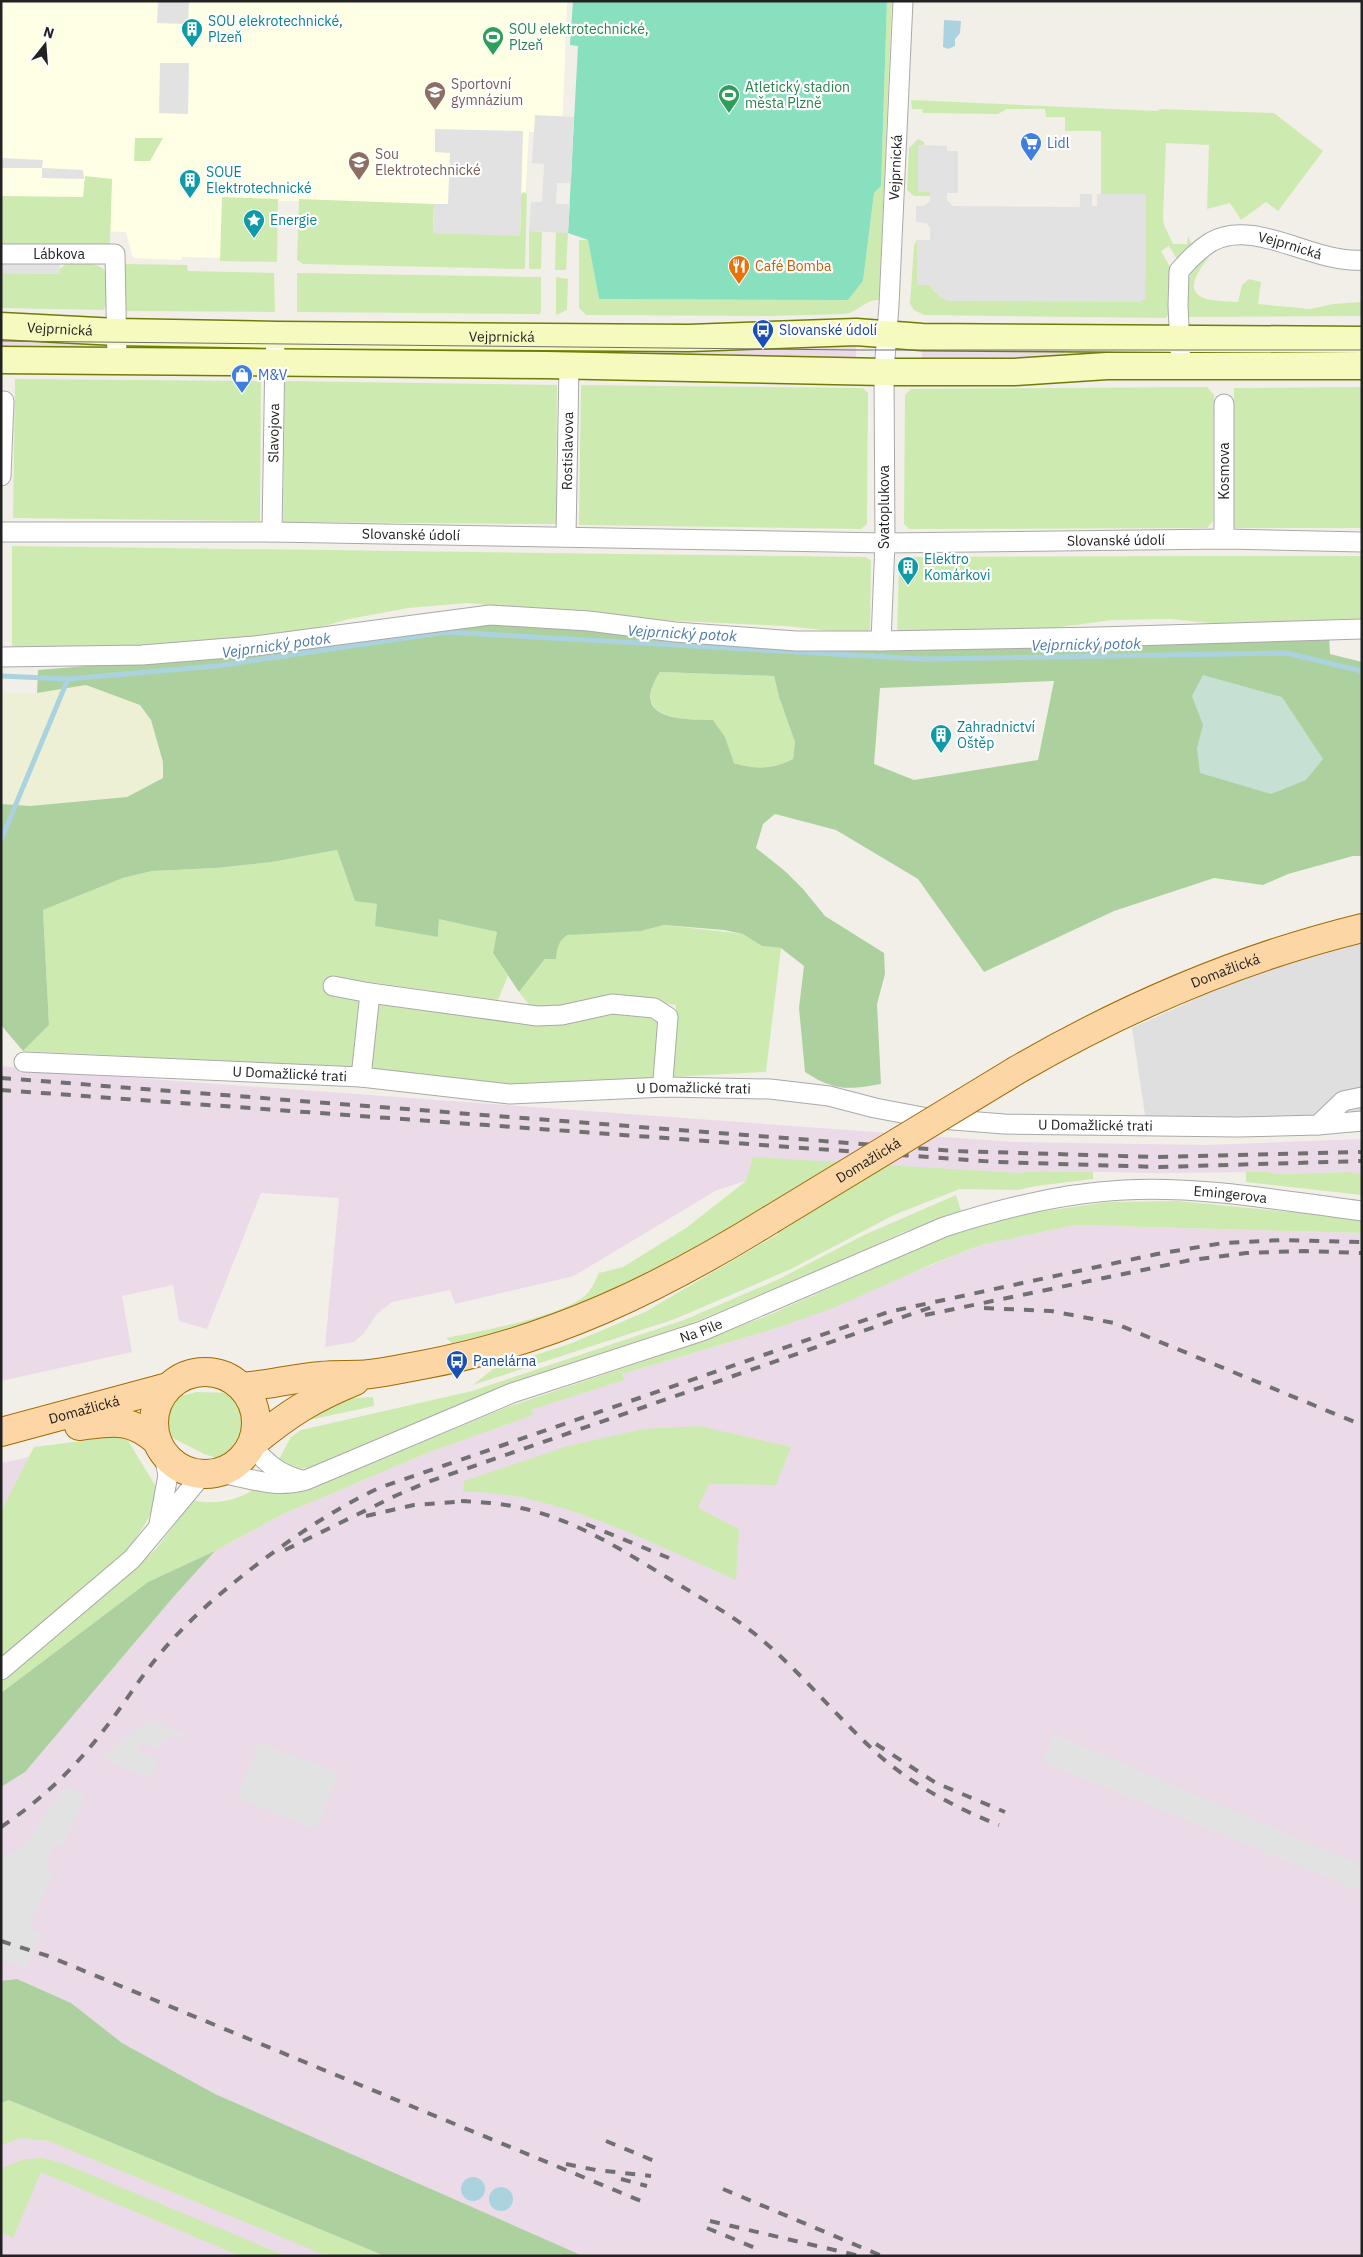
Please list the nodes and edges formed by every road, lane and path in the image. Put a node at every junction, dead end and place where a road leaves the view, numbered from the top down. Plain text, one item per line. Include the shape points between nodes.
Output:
1 (903, 1) edge
2 (1, 254) edge
3 (1362, 260) edge
4 (1, 326) edge
5 (117, 332) junction
6 (887, 334) junction
7 (276, 335) junction
8 (546, 338) junction
9 (1180, 339) junction
10 (1362, 340) edge
11 (117, 359) junction
12 (1, 360) edge
13 (275, 362) junction
14 (558, 365) junction
15 (1181, 366) junction
16 (1362, 366) edge
17 (884, 372) junction
18 (4, 401) dead end
19 (1224, 404) dead end
20 (1, 476) edge
21 (1, 532) edge
22 (272, 532) junction
23 (566, 536) junction
24 (1224, 539) junction
25 (1362, 542) edge
26 (885, 543) junction
27 (1362, 629) edge
28 (881, 641) junction
29 (1, 657) edge
30 (1362, 928) edge
31 (333, 986) dead end
32 (370, 993) junction
33 (24, 1062) dead end
34 (361, 1077) junction
35 (666, 1087) junction
36 (1362, 1097) edge
37 (1362, 1121) edge
38 (1318, 1125) junction
39 (1098, 1192) joint
40 (1362, 1211) edge
41 (370, 1374) junction
42 (168, 1387) junction
43 (242, 1387) junction
44 (1, 1434) edge
45 (252, 1444) junction
46 (160, 1446) junction
47 (209, 1473) junction
48 (306, 1480) junction
49 (158, 1528) junction
50 (1, 1670) edge

1 - 6 street, Vejprnická
2 - 5 street, Lábkova via 115,254
3 - 9 street, Vejprnická via 1326,256 1255,235 1212,241 1179,271
4 - 5 main road, Vejprnická
5 - 7 main road, Vejprnická
5 - 11 street
6 - 8 main road, Vejprnická
6 - 9 main road, Vejprnická
6 - 17 street, Vejprnická
7 - 8 main road, Vejprnická
7 - 13 street, Slavojova
8 - 14 street, Rostislavova
9 - 10 main road, Vejprnická
9 - 15 street, Vejprnická
11 - 12 main road, Vejprnická
11 - 13 main road, Vejprnická
13 - 14 main road, Vejprnická
13 - 22 street, Slavojova
14 - 17 main road, Vejprnická
14 - 23 street, Rostislavova via 569,400
15 - 16 main road, Vejprnická
15 - 17 main road, Vejprnická via 1107,366 1014,372
17 - 26 street, Svatoplukova
18 - 20 street
19 - 24 street, Kosmova
21 - 22 street, Slovanské údolí
22 - 23 street, Slovanské údolí
23 - 26 street, Slovanské údolí
24 - 25 street, Slovanské údolí
24 - 26 street, Slovanské údolí
26 - 28 street, Svatoplukova
27 - 28 street
28 - 29 street via 788,640 676,632 589,620 490,615 254,646 152,654
30 - 41 main road, Domažlická, bridge via 1259,957 1168,992 1090,1030 1017,1070 711,1257 583,1319 455,1359
31 - 32 street
32 - 34 street
32 - 35 street via 537,1016 562,1015 612,1004 654,1008 668,1017 663,1080
33 - 34 street, U Domažlické trati
34 - 35 street, U Domažlické trati via 510,1094
35 - 38 street, U Domažlické trati via 770,1089 829,1096 928,1118 1004,1124 1147,1127
36 - 38 street via 1343,1102
37 - 38 street, U Domažlické trati
39 - 40 street, Emingerova via 1191,1191
39 - 48 street, Na Pile via 1030,1202 944,1227 702,1331 512,1393
41 - 43 main road, Domažlická via 320,1376
41 - 45 main road, Domažlická via 323,1394 294,1411
42 - 43 main road, Domažlická via 183,1376 202,1372 224,1375
42 - 44 main road, Domažlická
42 - 46 main road via 154,1418
43 - 45 main road via 254,1407 256,1431
44 - 46 main road, Domažlická via 113,1422 140,1428
45 - 47 main road, Domažlická via 236,1464
45 - 48 street via 275,1470 287,1477
46 - 47 main road, Domažlická via 180,1468
46 - 49 street via 168,1475
47 - 48 street, Na Pile via 233,1474 275,1485
47 - 49 street
49 - 50 street via 132,1559

